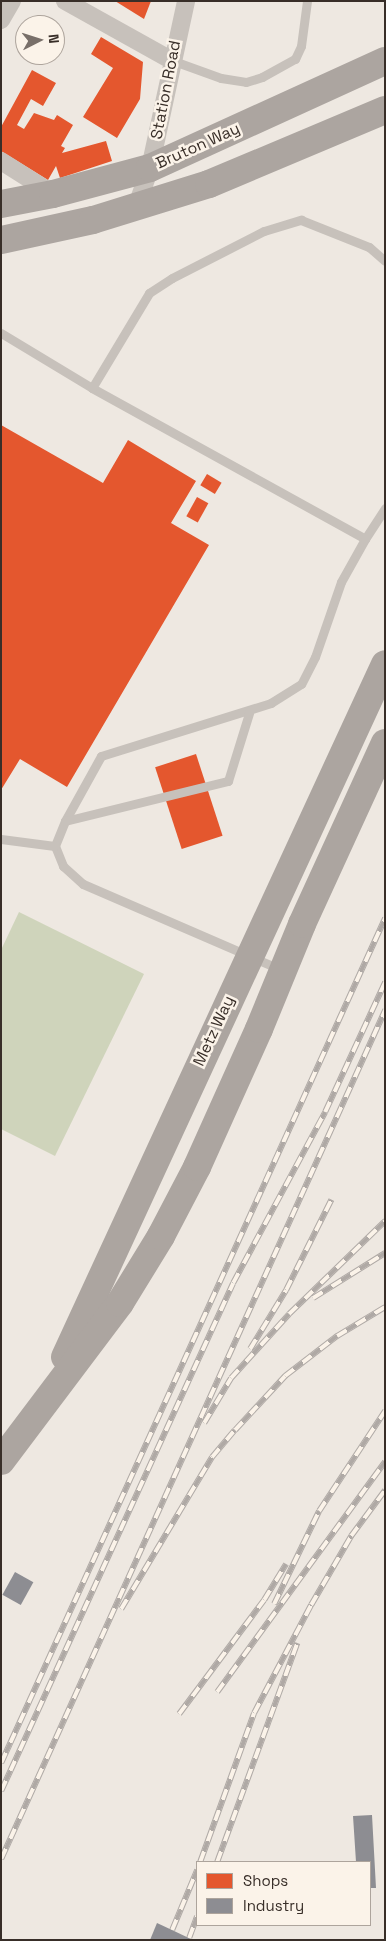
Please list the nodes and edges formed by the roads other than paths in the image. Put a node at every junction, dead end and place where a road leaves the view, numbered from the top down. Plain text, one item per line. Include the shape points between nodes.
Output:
1 (12, 1) edge
2 (65, 1) edge
3 (186, 1) edge
4 (307, 1) edge
5 (1, 20) edge
6 (171, 60) junction
7 (385, 61) edge
8 (385, 110) edge
9 (1, 161) edge
10 (150, 168) junction
11 (53, 194) junction
12 (1, 204) edge
13 (136, 208) junction
14 (1, 240) edge
15 (385, 261) edge
16 (1, 333) edge
17 (92, 388) junction
18 (385, 508) edge
19 (365, 539) junction
20 (385, 664) edge
21 (250, 710) junction
22 (385, 743) edge
23 (64, 821) junction
24 (1, 839) edge
25 (55, 846) junction
26 (249, 956) junction
27 (283, 971) junction
28 (45, 1399) junction
29 (1, 1461) edge

1 - 5 street
2 - 6 street
3 - 6 street, Station Road
4 - 6 lane via 301,46 295,59 262,77 246,82 221,78
6 - 10 street, Station Road
7 - 10 main road, Bruton Way
8 - 13 main road via 209,184
9 - 11 street
10 - 11 main road, Bruton Way
10 - 13 street, Station Road
11 - 12 main road, Bruton Way
13 - 14 main road
15 - 17 lane via 369,247 301,220 264,231 149,293
16 - 17 lane
17 - 19 lane
18 - 19 lane
19 - 21 lane via 341,582 315,656 301,684 271,703
20 - 26 main road, Metz Way
21 - 23 lane via 101,756
21 - 23 lane via 228,781
22 - 27 main road, Metz Way
23 - 25 lane
24 - 25 lane
25 - 26 lane via 63,866 83,884
26 - 27 lane
26 - 28 main road, Metz Way
27 - 28 main road, Metz Way via 197,1167 161,1236 120,1303
28 - 29 main road, Metz Way

